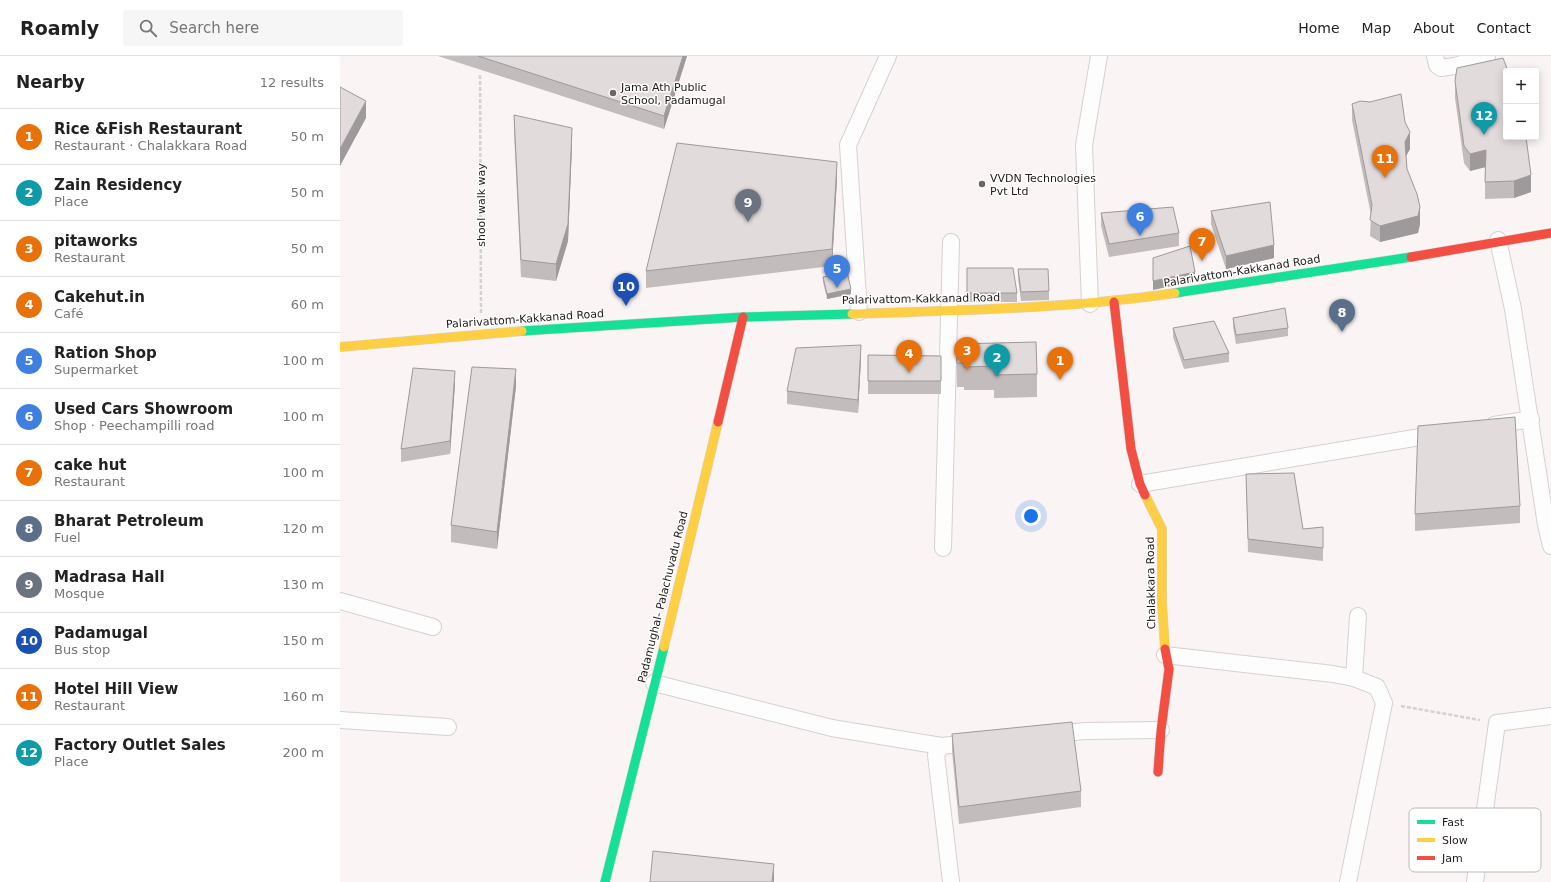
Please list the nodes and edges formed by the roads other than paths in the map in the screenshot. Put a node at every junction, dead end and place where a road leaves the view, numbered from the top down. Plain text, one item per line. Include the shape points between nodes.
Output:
1 (888, 56) edge
2 (1099, 56) edge
3 (1435, 56) edge
4 (1488, 56) edge
5 (1551, 233) edge
6 (1498, 240) junction
7 (951, 242) dead end
8 (1114, 302) junction
9 (1090, 304) junction
10 (948, 311) junction
11 (859, 312) junction
12 (743, 317) junction
13 (340, 347) edge
14 (1531, 419) junction
15 (1476, 428) edge
16 (1452, 432) edge
17 (1140, 484) junction
18 (1551, 546) edge
19 (943, 548) dead end
20 (340, 601) edge
21 (1358, 616) dead end
22 (433, 627) dead end
23 (1165, 655) junction
24 (1354, 678) junction
25 (654, 683) junction
26 (1551, 716) edge
27 (340, 720) edge
28 (448, 727) dead end
29 (1161, 730) junction
30 (1032, 736) edge
31 (987, 742) edge
32 (941, 746) junction
33 (1158, 772) dead end
34 (1485, 808) edge
35 (1476, 872) edge
36 (605, 882) edge
37 (951, 882) edge
38 (1348, 882) edge
39 (1475, 882) edge

1 - 11 street via 848,145
2 - 9 street via 1084,145
3 - 4 street via 1437,65 1441,68
5 - 6 main road, Palarivattom-Kakkanad Road
6 - 8 main road, Palarivattom-Kakkanad Road via 1319,272
6 - 14 street via 1513,309
7 - 10 street
8 - 9 main road, Palarivattom-Kakkanad Road
8 - 17 main road, Chalakkara Road via 1131,449
9 - 10 main road, Palarivattom-Kakkanad Road
10 - 11 main road, Palarivattom-Kakkanad Road
10 - 19 street
11 - 12 main road, Palarivattom-Kakkanad Road
12 - 13 main road, Palarivattom-Kakkanad Road via 539,329
12 - 25 main road, Padamughal- Palachuvadu Road
14 - 15 street
14 - 18 street
16 - 17 street
17 - 23 main road, Chalakkara Road via 1162,529
20 - 22 street
21 - 24 street
23 - 24 street
23 - 29 main road, Chalakkara Road via 1169,669
24 - 38 street via 1377,687 1384,703
25 - 32 street via 832,728
25 - 36 main road, Padamughal- Palachuvadu Road
26 - 34 street via 1497,723
27 - 28 street
29 - 30 street via 1086,731
29 - 33 main road, Chalakkara Road
31 - 32 street
32 - 37 street via 936,755
35 - 39 street

